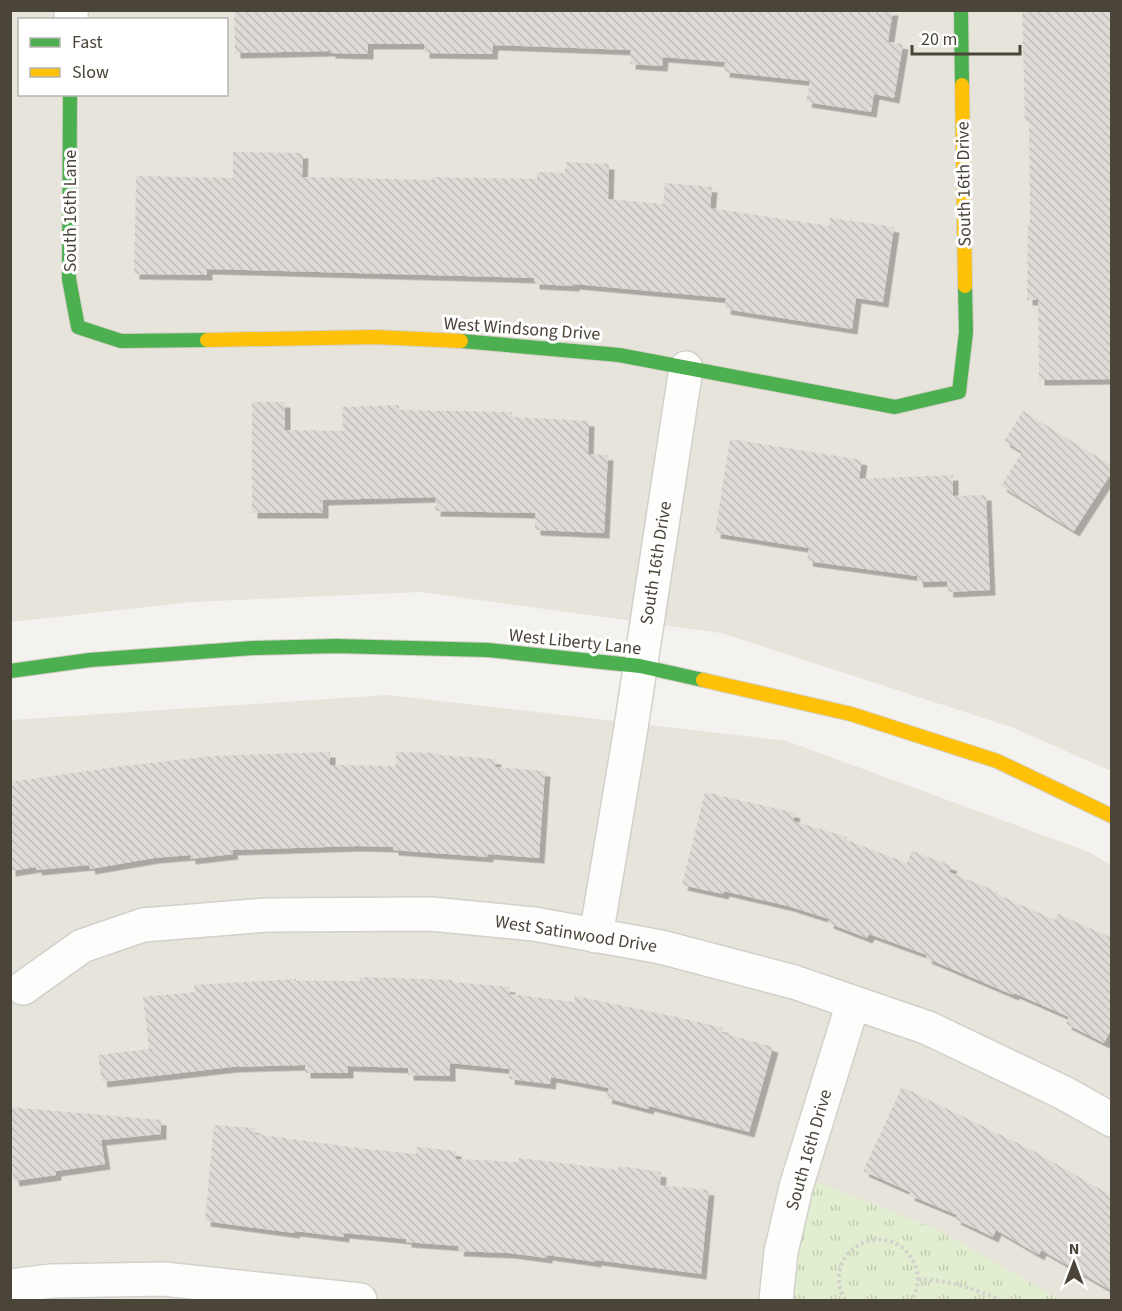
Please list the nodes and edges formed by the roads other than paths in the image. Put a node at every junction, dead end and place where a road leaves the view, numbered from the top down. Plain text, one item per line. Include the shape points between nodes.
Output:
1 (961, 10) edge
2 (70, 96) edge
3 (78, 327) joint
4 (687, 368) junction
5 (959, 392) joint
6 (640, 666) junction
7 (10, 671) edge
8 (1112, 816) edge
9 (596, 936) junction
10 (23, 988) dead end
11 (853, 1003) junction
12 (1112, 1120) edge
13 (10, 1286) edge
14 (360, 1300) edge
15 (776, 1300) edge

1 - 5 street, South 16th Drive via 966,333
2 - 3 street, South 16th Lane via 69,279
3 - 4 street, West Windsong Drive via 121,341 374,337 496,343 619,355
4 - 5 street, West Windsong Drive via 894,406
4 - 6 street, South 16th Drive
6 - 7 street, West Liberty Lane via 488,650 336,646 90,660
6 - 8 street, West Liberty Lane via 851,714 997,761
6 - 9 street, South 16th Drive
9 - 10 street, West Satinwood Drive via 534,924 431,915 267,915 143,925 82,946
9 - 11 street, West Satinwood Drive via 661,947 794,982
11 - 12 street, West Satinwood Drive via 928,1029
11 - 15 street, South 16th Drive via 796,1187 781,1252
13 - 14 street via 52,1281 164,1279

